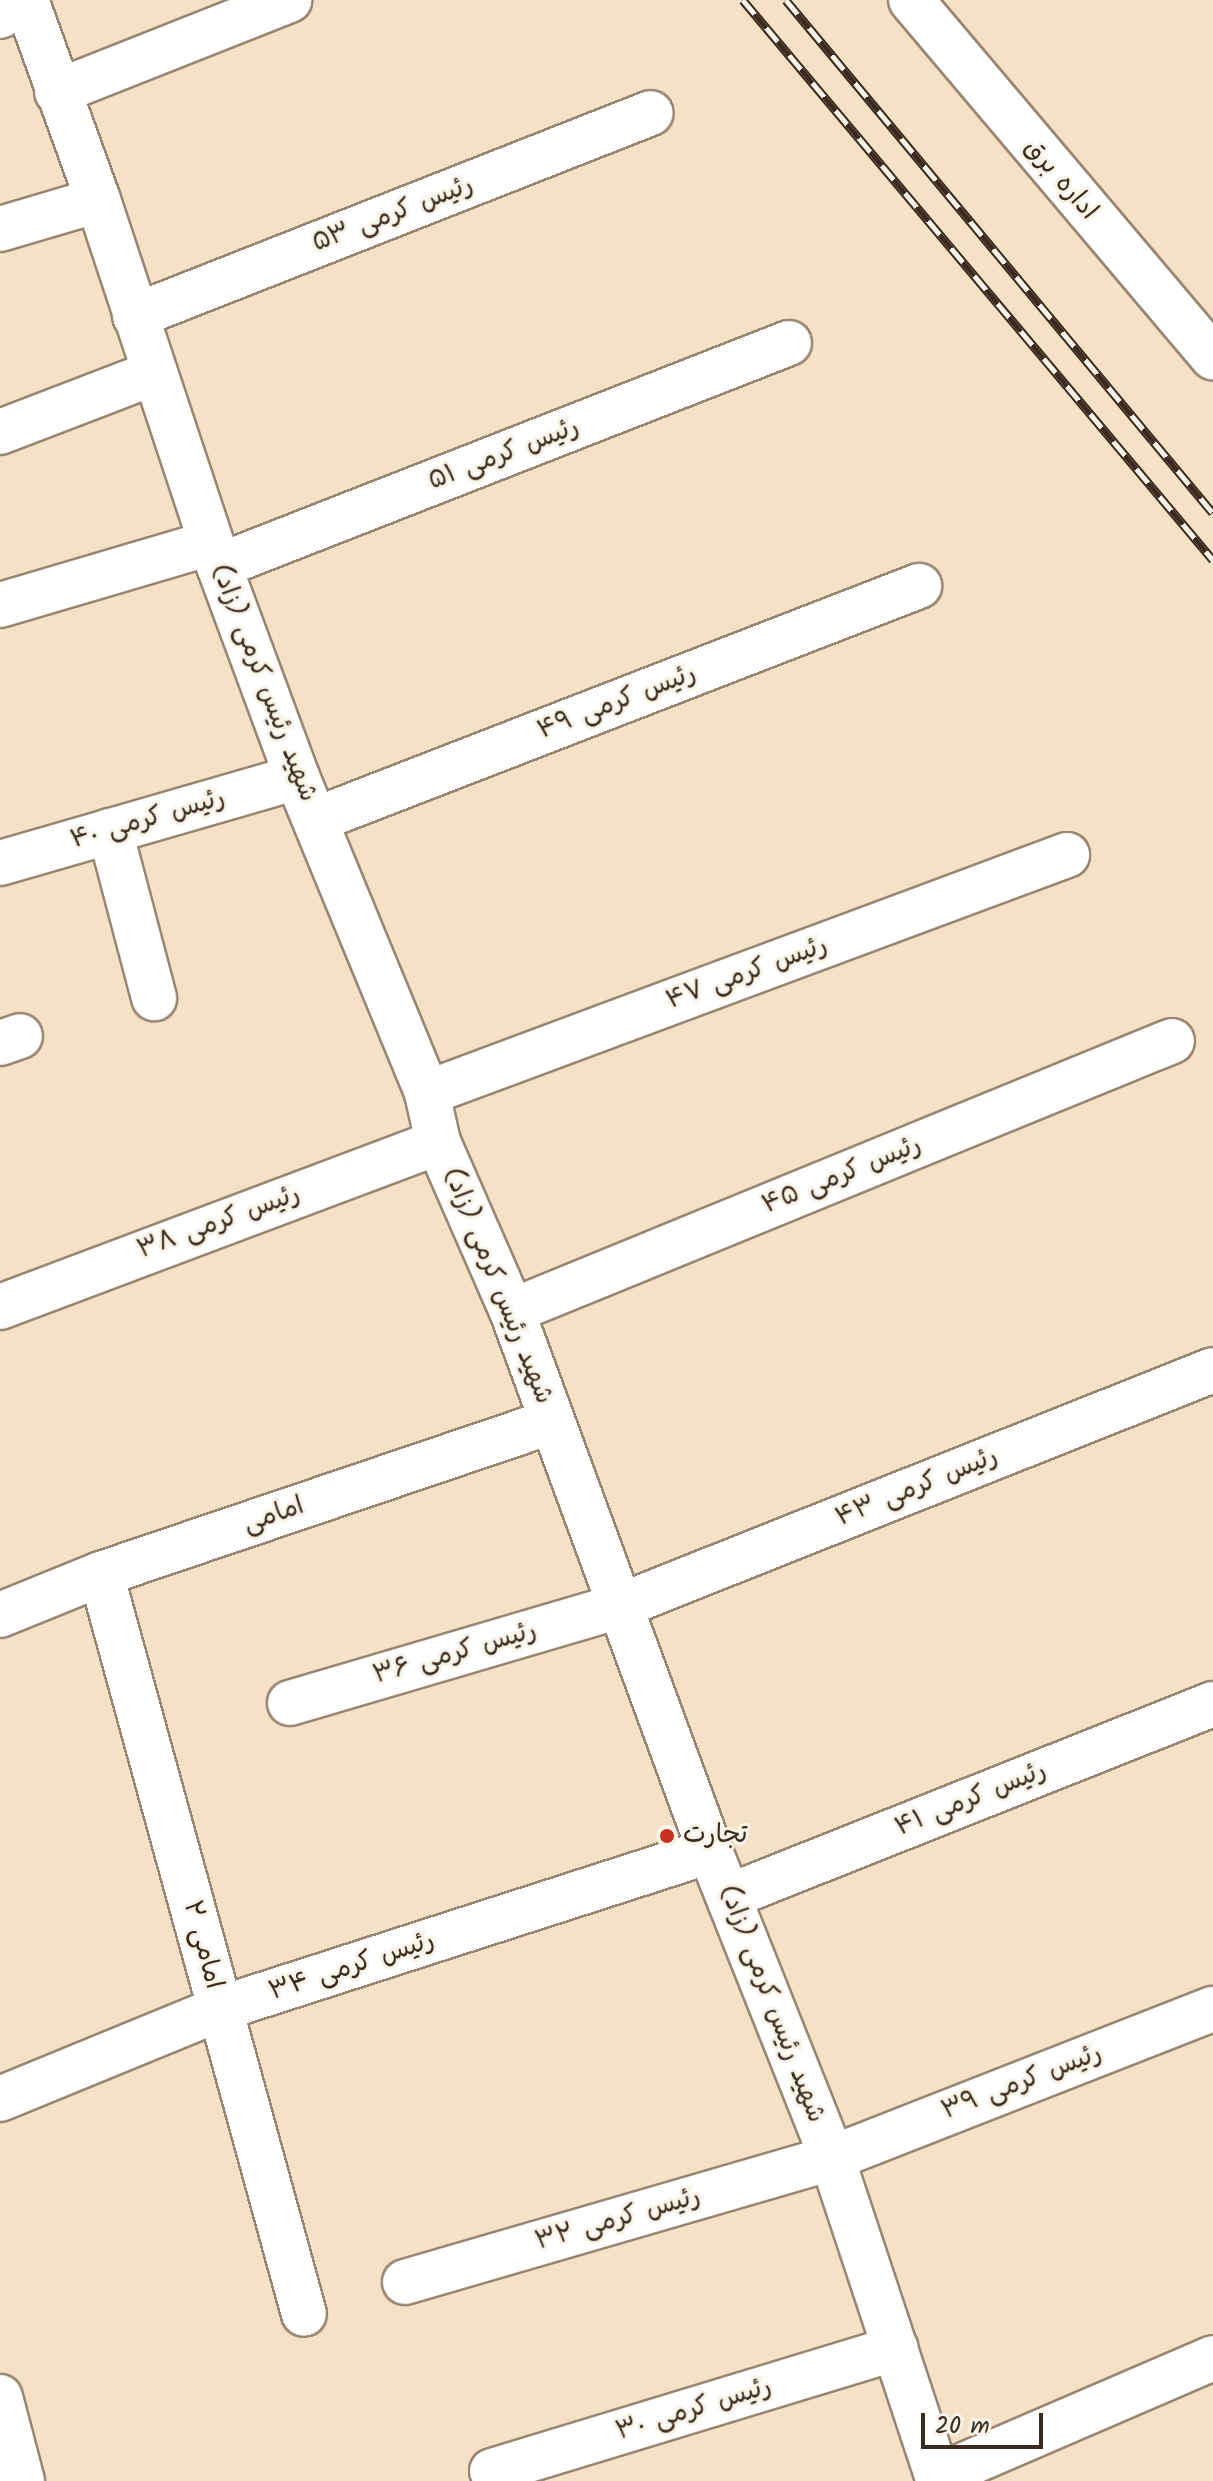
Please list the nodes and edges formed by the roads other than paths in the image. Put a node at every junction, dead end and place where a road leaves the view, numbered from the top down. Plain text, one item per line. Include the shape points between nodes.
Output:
1 (289, 0) edge
2 (911, 0) edge
3 (7, 11) edge
4 (57, 92) junction
5 (651, 113) dead end
6 (98, 200) junction
7 (0, 229) edge
8 (135, 316) junction
9 (789, 343) dead end
10 (1213, 357) edge
11 (154, 373) junction
12 (0, 432) edge
13 (214, 554) junction
14 (919, 586) dead end
15 (0, 605) edge
16 (297, 777) junction
17 (315, 820) junction
18 (110, 831) junction
19 (1067, 855) dead end
20 (0, 863) edge
21 (154, 998) dead end
22 (1172, 1041) dead end
23 (427, 1093) junction
24 (438, 1142) junction
25 (0, 1307) edge
26 (512, 1311) junction
27 (1213, 1370) edge
28 (550, 1422) junction
29 (101, 1574) junction
30 (620, 1606) junction
31 (0, 1615) edge
32 (290, 1703) dead end
33 (1213, 1704) edge
34 (710, 1851) junction
35 (730, 1896) junction
36 (219, 2009) junction
37 (1213, 2009) edge
38 (0, 2099) edge
39 (832, 2158) junction
40 (405, 2282) dead end
41 (304, 2314) dead end
42 (896, 2348) junction
43 (1213, 2358) edge
44 (0, 2397) edge
45 (492, 2471) dead end
46 (939, 2479) edge
47 (22, 2481) edge

1 - 4 street
2 - 10 street, اداره برق
3 - 4 street, شهید رئیس کرمی (زاد)
4 - 6 street, شهید رئیس کرمی (زاد)
5 - 8 street, رئیس کرمی ۵۳
6 - 7 street
6 - 8 street, شهید رئیس کرمی (زاد)
8 - 11 street, شهید رئیس کرمی (زاد)
9 - 13 street, رئیس کرمی ۵۱
11 - 12 street
11 - 13 street, شهید رئیس کرمی (زاد)
13 - 15 street, رئیس کرمی ۵۱
13 - 16 street, شهید رئیس کرمی (زاد)
14 - 17 street, رئیس کرمی ۴۹
16 - 17 street, شهید رئیس کرمی (زاد)
16 - 18 street, رئیس کرمی ۴۰
17 - 23 street, شهید رئیس کرمی (زاد)
18 - 20 street, رئیس کرمی ۴۰
18 - 21 street
19 - 23 street, رئیس کرمی ۴۷
22 - 26 street, رئیس کرمی ۴۵
23 - 24 street, شهید رئیس کرمی (زاد)
24 - 25 street, رئیس کرمی ۳۸
24 - 26 street, شهید رئیس کرمی (زاد)
26 - 28 street, شهید رئیس کرمی (زاد)
27 - 30 street, رئیس کرمی ۴۳
28 - 29 street, امامی
28 - 30 street, شهید رئیس کرمی (زاد)
29 - 31 street, امامی
29 - 36 street, امامی ۲
30 - 32 street, رئیس کرمی ۳۶
30 - 34 street, شهید رئیس کرمی (زاد)
33 - 35 street, رئیس کرمی ۴۱
34 - 35 street, شهید رئیس کرمی (زاد)
34 - 36 street, رئیس کرمی ۳۴
35 - 39 street, شهید رئیس کرمی (زاد)
36 - 38 street, رئیس کرمی ۳۴
36 - 41 street, امامی ۲
37 - 39 street, رئیس کرمی ۳۹
39 - 40 street, رئیس کرمی ۳۲
39 - 42 street, شهید رئیس کرمی (زاد)
42 - 45 street, رئیس کرمی ۳۰
42 - 46 street, شهید رئیس کرمی (زاد)
43 - 46 street
44 - 47 street

